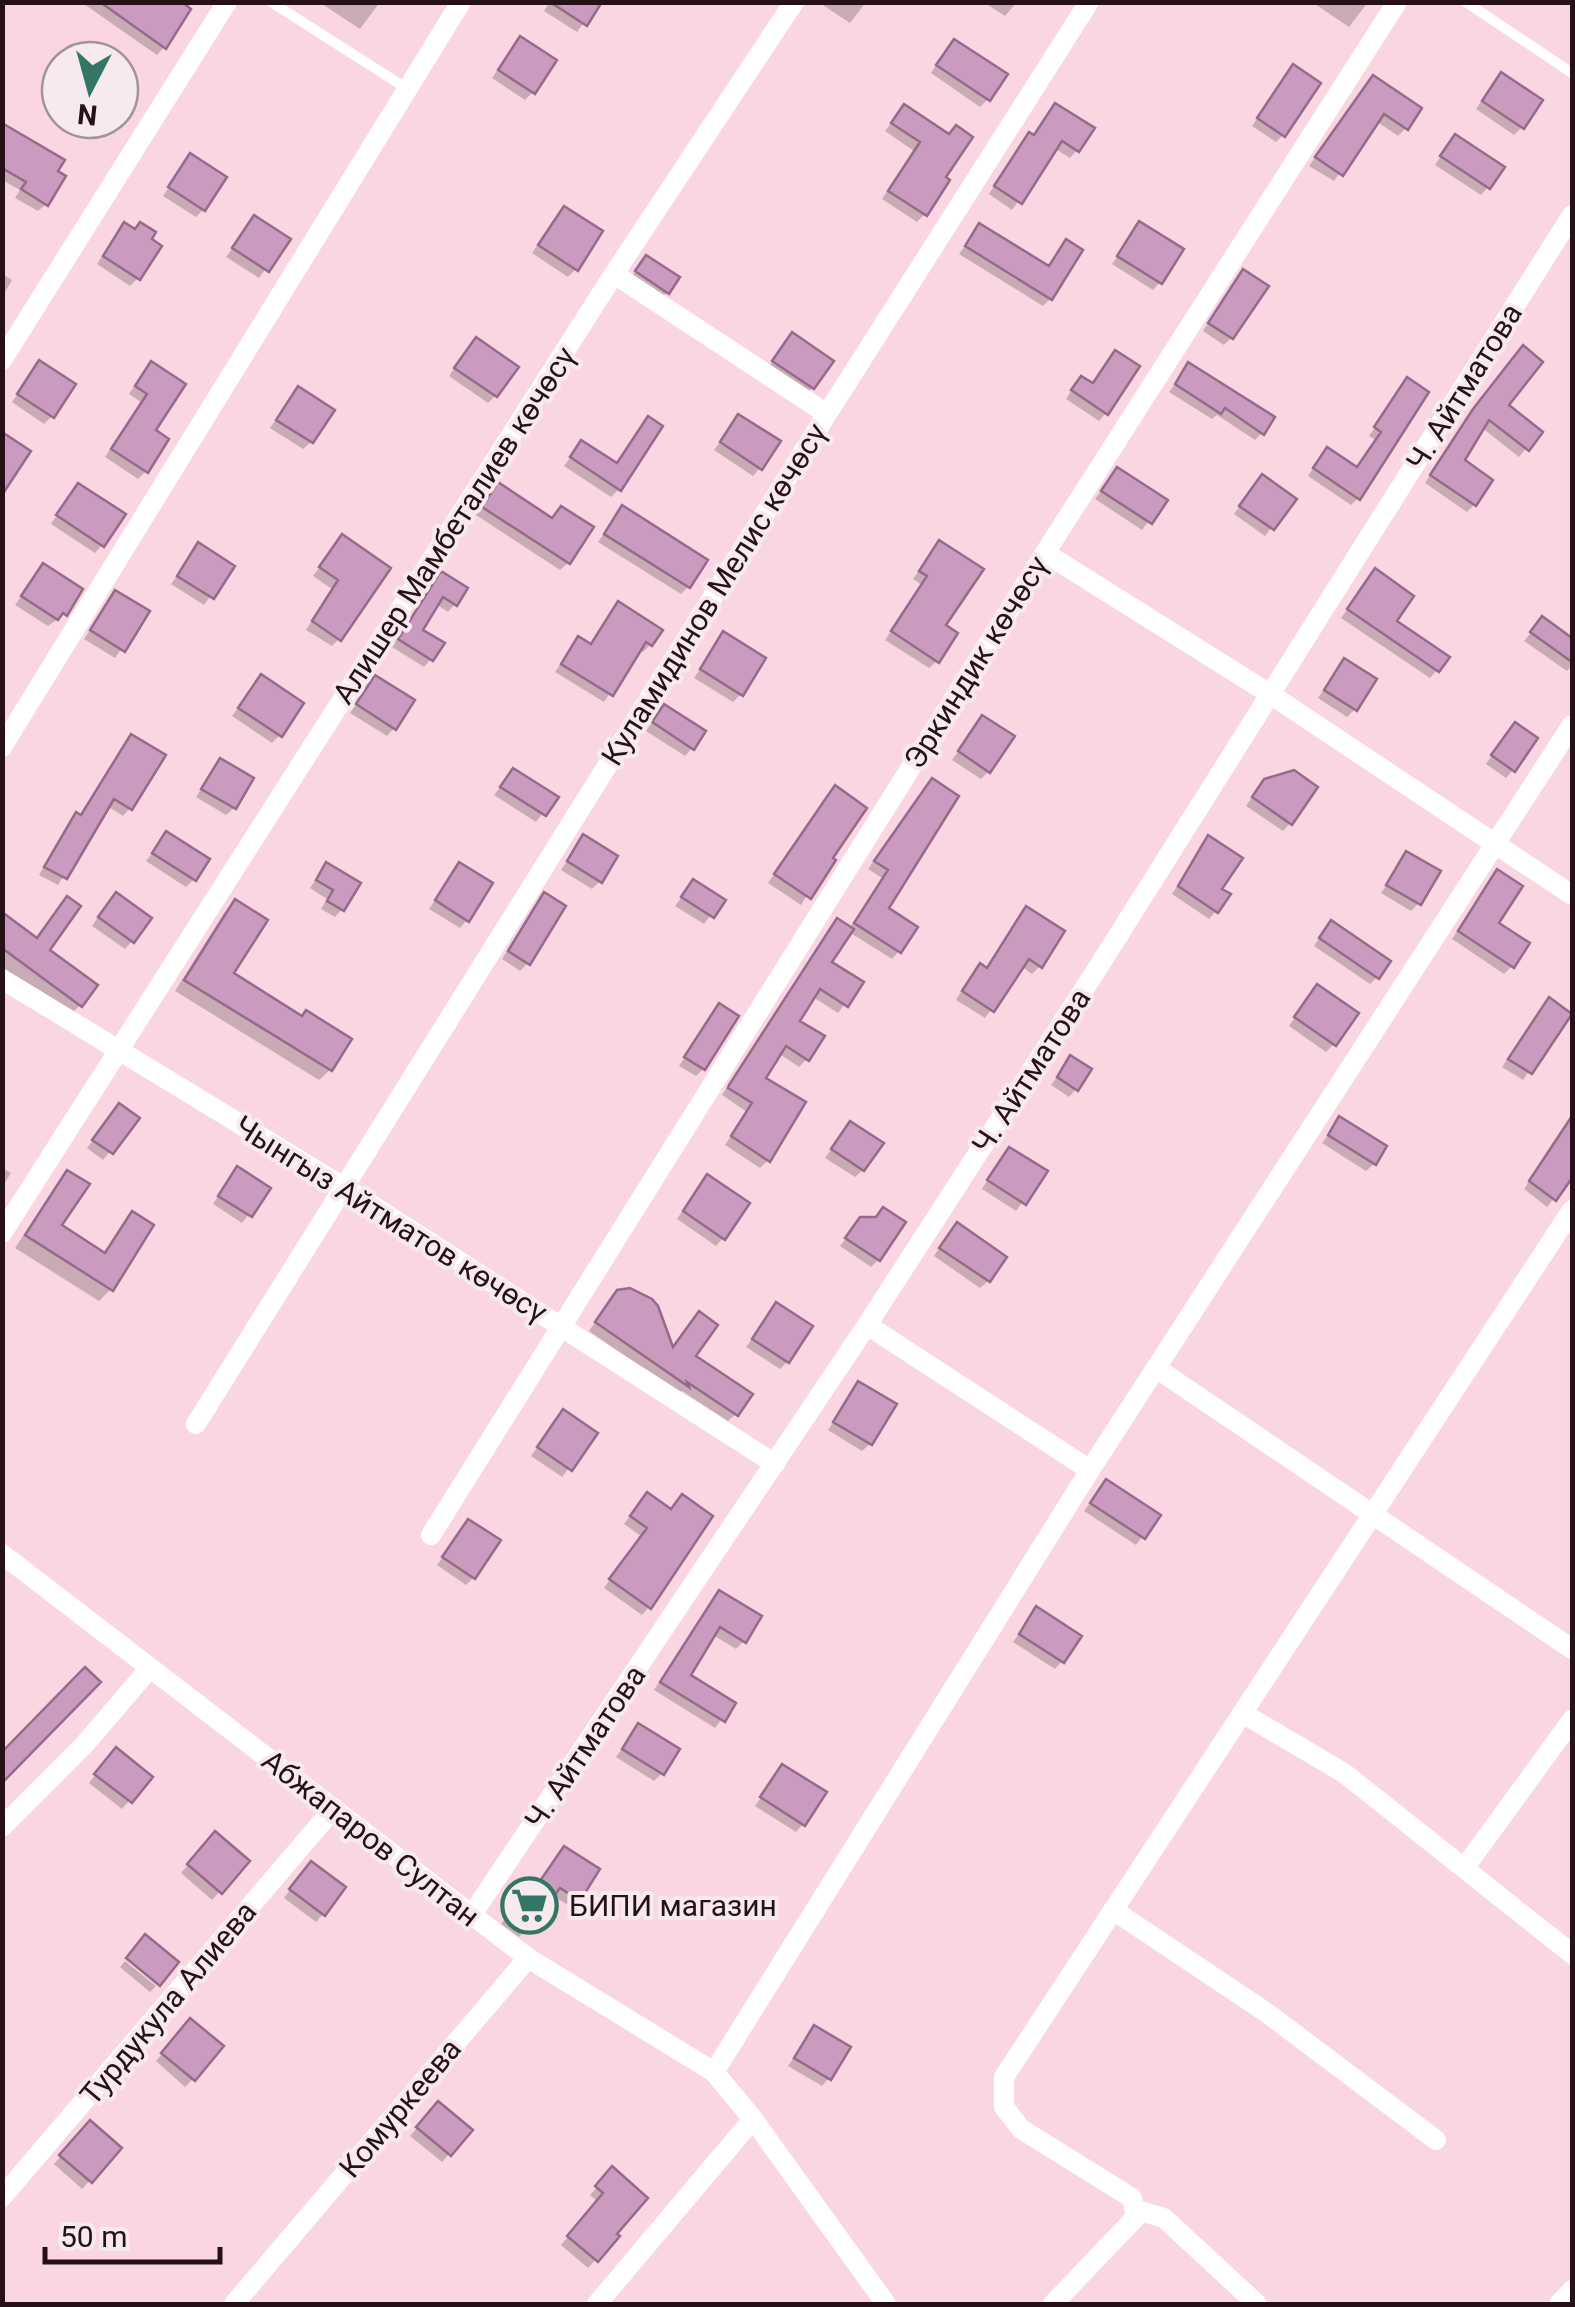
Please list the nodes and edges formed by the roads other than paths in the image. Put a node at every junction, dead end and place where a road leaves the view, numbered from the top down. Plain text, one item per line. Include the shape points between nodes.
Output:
1 (227, 2) edge
2 (271, 2) edge
3 (462, 2) edge
4 (794, 2) edge
5 (1089, 2) edge
6 (1397, 2) edge
7 (1466, 2) edge
8 (1572, 73) edge
9 (406, 88) junction
10 (1572, 215) edge
11 (614, 274) junction
12 (2, 360) edge
13 (827, 414) junction
14 (1044, 552) junction
15 (1270, 694) junction
16 (1572, 725) edge
17 (2, 747) edge
18 (1496, 844) junction
19 (1572, 894) edge
20 (2, 980) edge
21 (118, 1050) junction
22 (345, 1188) junction
23 (1572, 1210) edge
24 (2, 1233) edge
25 (867, 1325) junction
26 (563, 1326) junction
27 (1156, 1368) junction
28 (196, 1424) dead end
29 (776, 1464) junction
30 (1090, 1470) junction
31 (1372, 1514) junction
32 (431, 1536) dead end
33 (2, 1554) edge
34 (1572, 1649) edge
35 (150, 1668) junction
36 (1242, 1713) junction
37 (1572, 1720) edge
38 (334, 1808) junction
39 (2, 1828) edge
40 (1465, 1867) junction
41 (1113, 1910) junction
42 (471, 1916) junction
43 (1572, 1954) edge
44 (528, 1958) junction
45 (714, 2072) junction
46 (753, 2119) junction
47 (1436, 2140) dead end
48 (2, 2197) edge
49 (1134, 2208) junction
50 (1572, 2290) edge
51 (234, 2304) edge
52 (596, 2304) edge
53 (886, 2304) edge
54 (1053, 2304) edge
55 (1257, 2304) edge
56 (1559, 2304) edge

1 - 12 street
2 - 9 lane
3 - 9 street
4 - 11 street, Алишер Мамбеталиев көчөсү
5 - 13 street, Куламидинов Мелис көчөсү
6 - 14 street, Эркиндик көчөсү
7 - 8 lane
9 - 17 street
10 - 15 street, Ч. Айтматова
11 - 13 street
11 - 21 street, Алишер Мамбеталиев көчөсү
13 - 22 street, Куламидинов Мелис көчөсү
14 - 15 street
14 - 26 street, Эркиндик көчөсү
15 - 18 street
15 - 25 street, Ч. Айтматова
16 - 18 street
18 - 19 street
18 - 27 street
20 - 21 street, Чынгыз Айтматов көчөсү
21 - 22 street, Чынгыз Айтматов көчөсү
21 - 24 street, Алишер Мамбеталиев көчөсү
22 - 26 street, Чынгыз Айтматов көчөсү
22 - 28 street, Куламидинов Мелис көчөсү
23 - 31 street
25 - 29 street, Ч. Айтматова
25 - 30 street
26 - 29 street, Чынгыз Айтматов көчөсү
26 - 32 street, Эркиндик көчөсү
27 - 30 street
27 - 31 street
29 - 42 street, Ч. Айтматова
30 - 45 street
31 - 34 street
31 - 36 street
33 - 35 street, Абжапаров Султан
35 - 38 street, Абжапаров Султан
35 - 39 street
36 - 40 street via 1344,1773
36 - 41 street
37 - 40 street
38 - 42 street, Абжапаров Султан
38 - 48 street, Турдукула Алиева
40 - 43 street
41 - 47 street via 1267,2013
41 - 49 street via 1004,2076 1004,2107 1020,2129 1132,2198
42 - 44 street, Абжапаров Султан
44 - 45 street, Абжапаров Султан
44 - 51 street, Комуркеева
45 - 46 street, Абжапаров Султан
46 - 52 street
46 - 53 street, Абжапаров Султан
49 - 54 street via 1136,2216
49 - 55 street via 1164,2218
50 - 56 street

